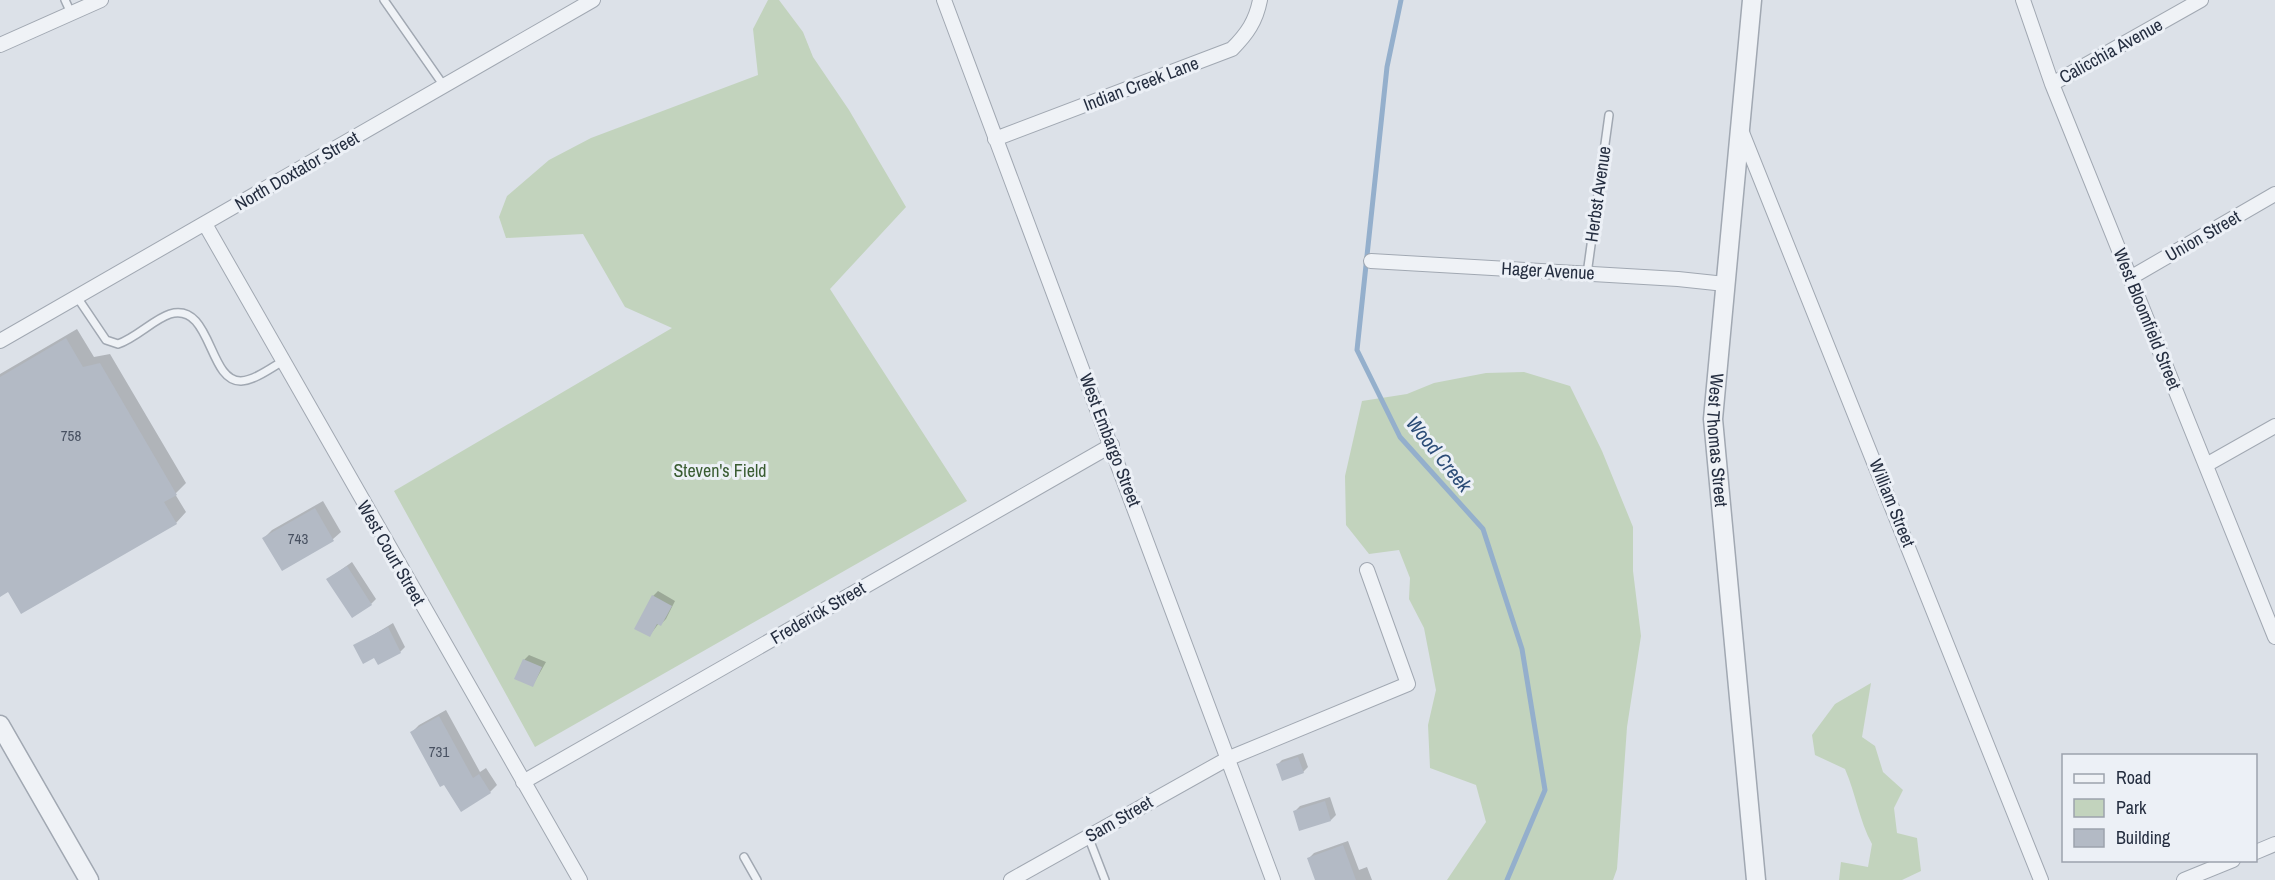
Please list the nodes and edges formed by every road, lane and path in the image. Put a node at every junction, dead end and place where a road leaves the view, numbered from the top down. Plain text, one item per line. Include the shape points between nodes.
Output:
1 (101, 0) edge
2 (384, 0) edge
3 (593, 0) edge
4 (944, 0) edge
5 (1260, 0) edge
6 (1752, 0) edge
7 (2023, 0) edge
8 (2201, 0) edge
9 (68, 7) edge
10 (0, 45) edge
11 (2052, 84) junction
12 (444, 86) junction
13 (1608, 115) dead end
14 (1741, 128) junction
15 (995, 139) junction
16 (2275, 195) edge
17 (205, 224) junction
18 (1371, 261) dead end
19 (1587, 274) junction
20 (2130, 278) junction
21 (1725, 284) junction
22 (77, 297) junction
23 (0, 341) edge
24 (283, 361) junction
25 (2275, 426) edge
26 (1112, 445) junction
27 (2206, 465) junction
28 (1367, 570) dead end
29 (2275, 637) edge
30 (0, 725) edge
31 (1227, 759) junction
32 (524, 782) junction
33 (1088, 836) junction
34 (2275, 844) edge
35 (2257, 852) edge
36 (744, 857) dead end
37 (2231, 862) edge
38 (2202, 877) edge
39 (88, 880) edge
40 (580, 880) edge
41 (757, 880) edge
42 (1011, 880) edge
43 (1105, 880) edge
44 (1273, 880) edge
45 (1756, 880) edge
46 (2041, 880) edge
47 (2184, 880) edge

1 - 9 street
2 - 12 lane
3 - 12 street, North Doxtator Street
4 - 15 street, West Embargo Street
5 - 15 street, Indian Creek Lane via 1248,33 1232,49
6 - 14 street, West Thomas Street
7 - 11 street, West Bloomfield Street
8 - 11 street, Calicchia Avenue
9 - 10 street
11 - 20 street, West Bloomfield Street
12 - 17 street, North Doxtator Street
13 - 19 lane, Herbst Avenue
14 - 21 street, West Thomas Street
14 - 46 street, William Street
15 - 26 street, West Embargo Street
16 - 20 street, Union Street
17 - 22 street, North Doxtator Street
17 - 24 street, West Court Street
18 - 19 street, Hager Avenue
19 - 21 street, Hager Avenue
20 - 27 street, West Bloomfield Street
21 - 45 street, West Thomas Street via 1713,419
22 - 23 street, North Doxtator Street
22 - 24 lane via 106,340 118,345 170,314 183,314 195,320 202,330 225,375 238,381 248,380
24 - 32 street, West Court Street
25 - 27 street
26 - 31 street, West Embargo Street
26 - 32 street, Frederick Street
27 - 29 street, West Bloomfield Street
28 - 31 street, Sam Street via 1408,684
30 - 39 street
31 - 33 street, Sam Street
31 - 44 street, West Embargo Street
32 - 40 street, West Court Street
33 - 42 street, Sam Street
33 - 43 lane
34 - 35 street
36 - 41 lane
37 - 38 street
38 - 47 street

